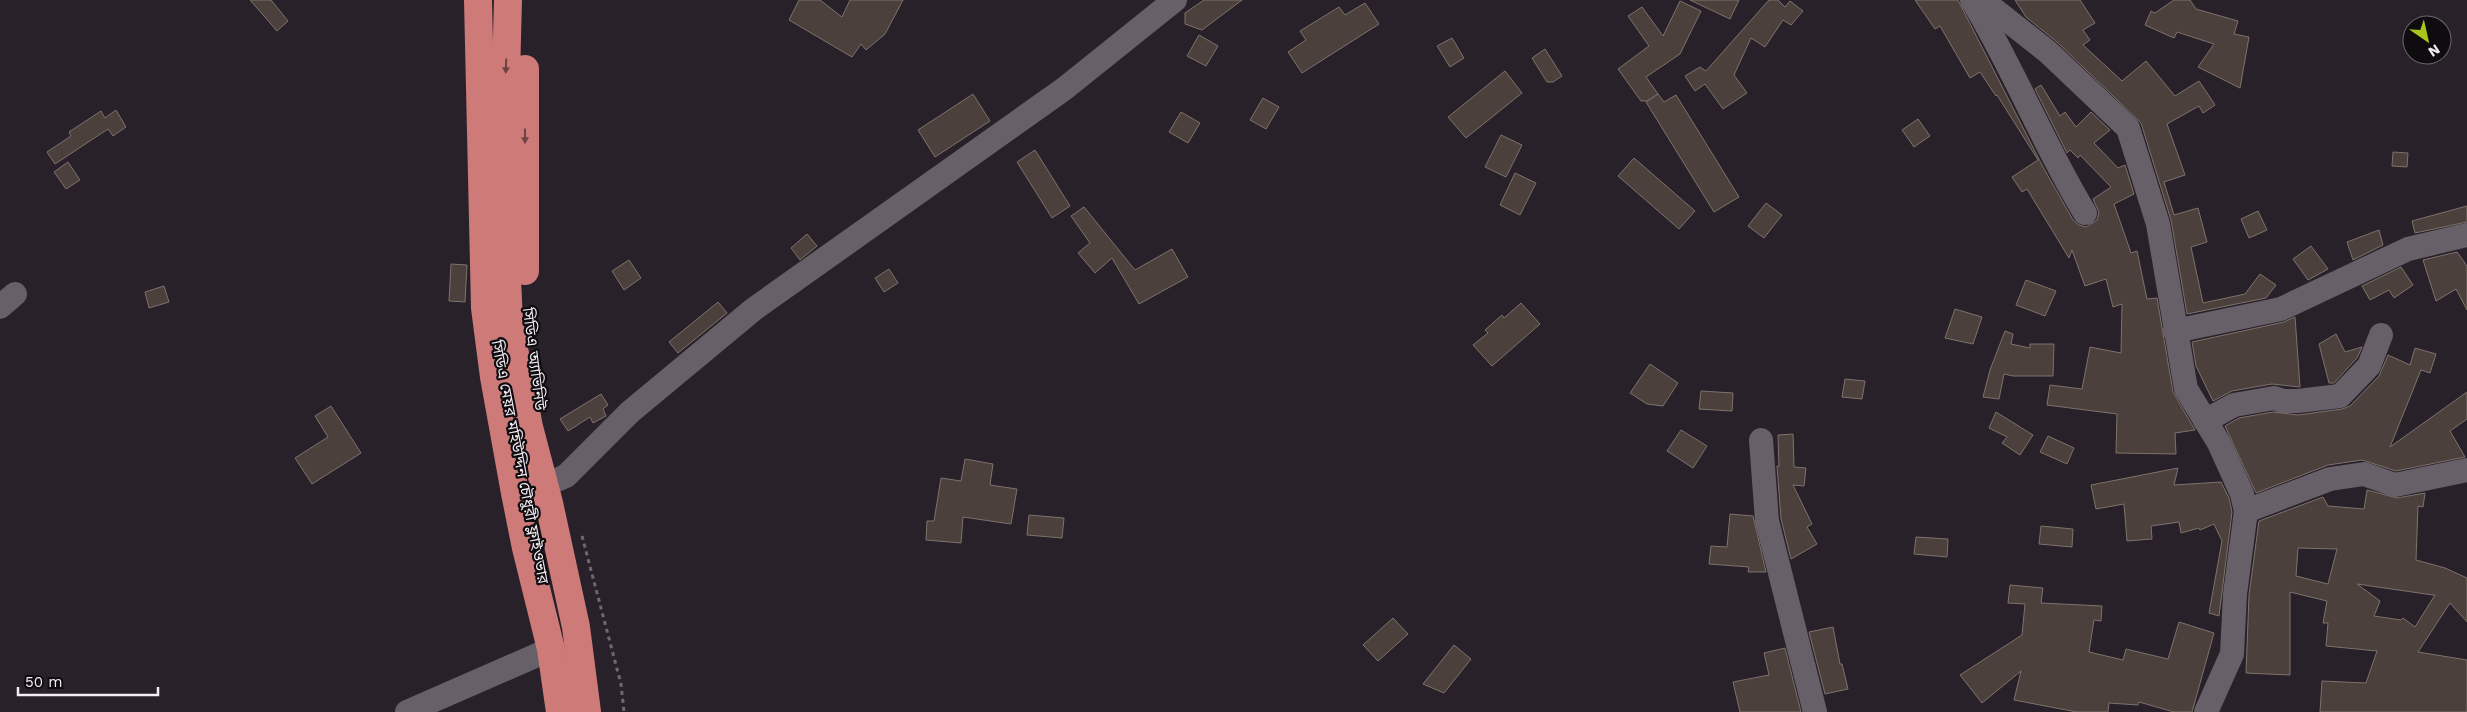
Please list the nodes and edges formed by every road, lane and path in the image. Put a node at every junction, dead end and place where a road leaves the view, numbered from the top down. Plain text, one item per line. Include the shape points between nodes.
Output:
1 (478, 0) edge
2 (488, 0) edge
3 (508, 0) edge
4 (524, 0) edge
5 (1175, 0) edge
6 (1972, 0) edge
7 (1982, 0) edge
8 (2085, 213) dead end
9 (2467, 235) edge
10 (2175, 331) junction
11 (2381, 335) dead end
12 (2205, 421) junction
13 (1761, 440) dead end
14 (2467, 470) edge
15 (552, 482) junction
16 (2246, 510) junction
17 (581, 532) dead end
18 (551, 649) junction
19 (407, 712) edge
20 (560, 712) edge
21 (566, 712) edge
22 (587, 712) edge
23 (604, 712) edge
24 (624, 712) edge
25 (1815, 712) edge
26 (2206, 712) edge

1 - 18 highway via 486,308 516,502
2 - 21 highway, সিডিএ মেয়র মহিউদ্দিন চৌধুরী ফ্লাইওভার via 491,260 499,368 559,652
3 -> 22 highway via 503,191 509,322 528,427 550,503 576,627
4 -> 15 highway, সিডিএ অ্যাভিনিউ via 526,299 535,382
5 - 15 street via 1064,89 754,309 630,412 566,476
6 - 8 street via 1994,36
7 - 10 street via 2048,52 2128,128 2158,224
9 - 10 street via 2408,250 2281,309
10 - 12 street via 2186,389
11 - 12 street via 2368,366 2340,396 2298,401 2274,398 2243,403
12 - 16 street via 2219,443
13 - 25 street via 1767,521
14 - 16 street via 2395,485 2364,474 2330,479
15 - 23 highway, সিডিএ অ্যাভিনিউ via 598,664
16 - 26 street via 2235,594 2232,654
17 - 24 path via 621,684
18 - 19 street
18 - 20 highway

